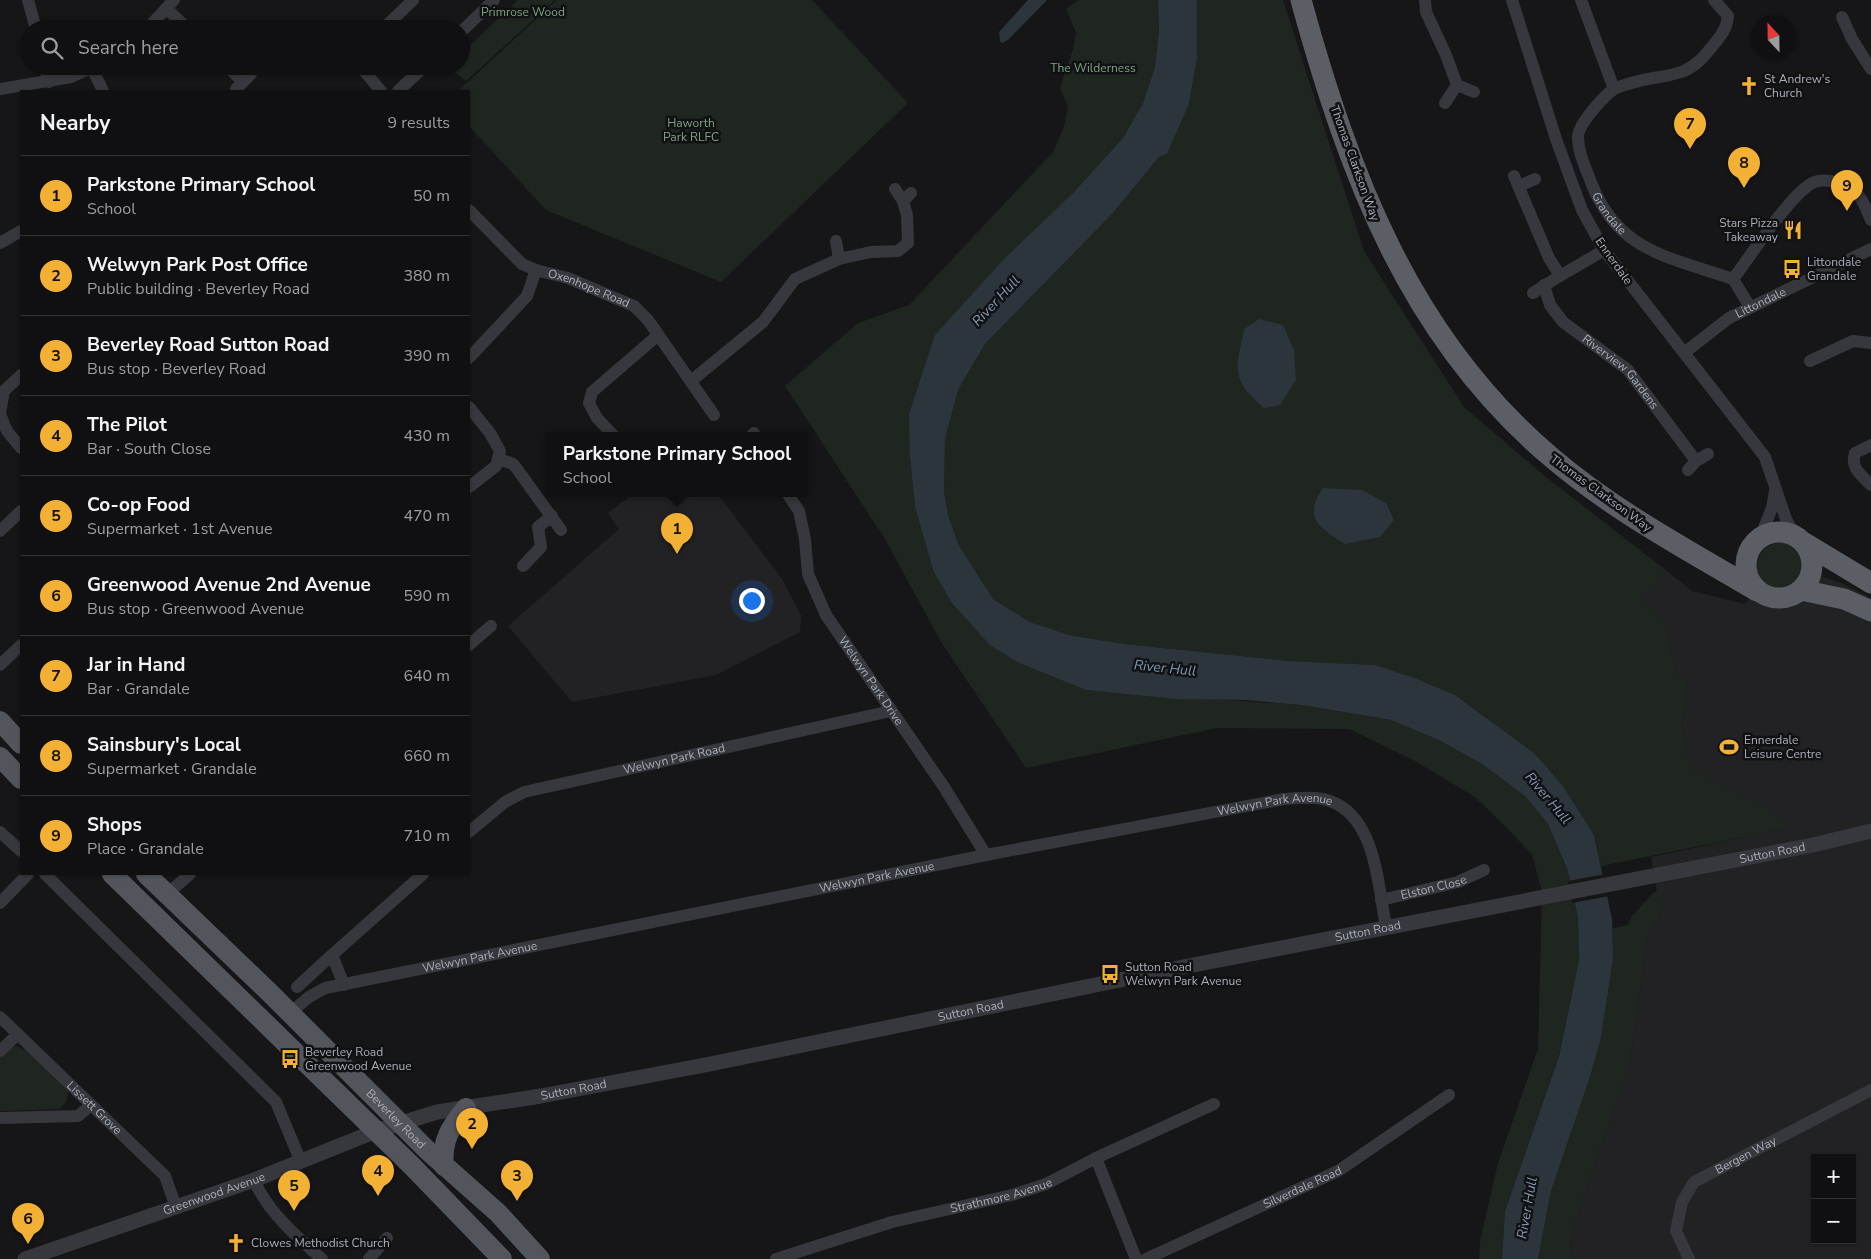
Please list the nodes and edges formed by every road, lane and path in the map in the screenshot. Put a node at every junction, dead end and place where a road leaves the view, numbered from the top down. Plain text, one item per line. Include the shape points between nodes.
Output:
1 (28, 0) edge
2 (413, 0) edge
3 (494, 0) edge
4 (1301, 0) edge
5 (1426, 0) edge
6 (1512, 0) edge
7 (1581, 0) edge
8 (1714, 0) edge
9 (170, 4) edge
10 (1842, 17) dead end
11 (34, 20) edge
12 (155, 20) edge
13 (182, 20) edge
14 (392, 20) edge
15 (470, 23) edge
16 (1871, 69) edge
17 (47, 75) edge
18 (75, 75) edge
19 (97, 75) edge
20 (236, 75) edge
21 (368, 75) edge
22 (415, 75) edge
23 (49, 82) junction
24 (243, 82) dead end
25 (1457, 85) junction
26 (0, 89) edge
27 (104, 90) edge
28 (380, 90) edge
29 (399, 90) edge
30 (1614, 90) junction
31 (1474, 92) dead end
32 (1445, 103) dead end
33 (1535, 179) dead end
34 (895, 189) dead end
35 (471, 217) edge
36 (1871, 220) edge
37 (20, 232) edge
38 (836, 241) dead end
39 (0, 243) edge
40 (1871, 249) edge
41 (1604, 250) junction
42 (839, 259) junction
43 (536, 270) junction
44 (1559, 274) junction
45 (1733, 279) junction
46 (1750, 307) junction
47 (658, 336) junction
48 (1871, 340) edge
49 (1684, 353) junction
50 (470, 357) edge
51 (1810, 361) dead end
52 (20, 376) edge
53 (691, 380) junction
54 (470, 408) edge
55 (0, 414) edge
56 (714, 415) dead end
57 (610, 432) edge
58 (1871, 446) edge
59 (20, 447) edge
60 (1708, 454) dead end
61 (499, 459) junction
62 (1871, 485) edge
63 (470, 487) edge
64 (1776, 488) junction
65 (790, 497) edge
66 (20, 512) edge
67 (552, 516) junction
68 (561, 530) dead end
69 (0, 531) edge
70 (1799, 539) junction
71 (1755, 543) junction
72 (1695, 554) junction
73 (524, 566) dead end
74 (1871, 583) edge
75 (1801, 590) junction
76 (1757, 591) junction
77 (1871, 611) edge
78 (491, 626) dead end
79 (470, 644) edge
80 (20, 647) edge
81 (0, 665) edge
82 (891, 711) junction
83 (0, 721) edge
84 (20, 743) edge
85 (0, 757) edge
86 (20, 778) edge
87 (470, 831) edge
88 (1871, 831) edge
89 (0, 832) edge
90 (20, 850) edge
91 (986, 855) junction
92 (1484, 870) dead end
93 (27, 875) edge
94 (46, 875) edge
95 (113, 875) edge
96 (147, 875) edge
97 (189, 875) edge
98 (421, 875) edge
99 (167, 894) junction
100 (1381, 900) junction
101 (0, 903) edge
102 (1386, 927) junction
103 (332, 955) junction
104 (344, 985) junction
105 (297, 987) dead end
106 (290, 1013) junction
107 (0, 1017) edge
108 (18, 1034) junction
109 (0, 1051) edge
110 (1871, 1090) edge
111 (1449, 1095) dead end
112 (1214, 1104) dead end
113 (90, 1105) junction
114 (466, 1108) junction
115 (0, 1118) edge
116 (400, 1123) junction
117 (376, 1131) junction
118 (1096, 1158) junction
119 (301, 1162) junction
120 (444, 1166) junction
121 (254, 1180) junction
122 (176, 1207) junction
123 (389, 1236) dead end
124 (529, 1255) edge
125 (25, 1259) edge
126 (322, 1259) edge
127 (369, 1259) edge
128 (502, 1259) edge
129 (776, 1259) edge
130 (1136, 1259) edge
131 (1146, 1259) edge
132 (1689, 1259) edge

1 - 11 street
2 - 14 street
3 - 15 street
4 - 72 highway, Thomas Clarkson Way via 1343,137 1368,203 1394,258 1440,332 1484,389 1551,457 1646,528
5 - 25 street via 1426,12
6 - 41 street, Ennerdale via 1582,210
7 - 30 street
8 - 30 street, Grandale via 1728,16 1727,27 1700,62 1684,71
9 - 12 street
9 - 13 street
10 - 16 street
17 - 23 street
18 - 23 street
19 - 27 street
20 - 24 street
21 - 28 street
22 - 29 street
23 - 26 street
25 - 31 street
25 - 32 street
30 - 45 street, Grandale via 1583,121 1578,134 1579,150 1603,210 1633,241 1649,250
33 - 44 street via 1516,181
34 - 42 street via 907,197 908,243 898,251 871,252
35 - 43 street, Oxenhope Road via 522,264
36 - 45 street via 1854,190 1830,181 1811,184 1795,198
37 - 39 street
38 - 42 street
40 - 46 street, Littondale
41 - 44 street, Riverview Gardens
41 - 49 street, Ennerdale
42 - 53 street via 795,280 763,322 725,347
43 - 47 street, Oxenhope Road via 568,278 634,306
43 - 50 street via 527,296
44 - 60 street, Riverview Gardens via 1539,289 1563,322 1628,370 1692,466
45 - 46 street
46 - 49 street, Littondale via 1729,318
47 - 53 street, Oxenhope Road
47 - 57 street via 592,392 589,403
48 - 51 street via 1853,340
49 - 64 street, Ennerdale via 1765,457
52 - 55 street via 4,391
53 - 56 street, Oxenhope Road
54 - 61 street via 498,443
55 - 59 street
58 - 62 street via 1855,453 1852,460 1855,469
61 - 63 street via 496,466
61 - 67 street via 518,469
64 - 70 street, Ennerdale via 1786,519
64 - 71 street via 1772,508
65 - 82 street, Welwyn Park Drive via 799,511 808,574 826,614
66 - 69 street
67 - 68 street
67 - 73 street via 538,527 541,547
70 - 71 highway via 1777,532
70 - 74 highway
70 - 75 highway via 1809,551 1812,567 1808,582
71 - 72 highway via 1737,553 1717,556
71 - 76 highway via 1747,556 1747,575
72 - 76 highway, Thomas Clarkson Way
75 - 76 highway via 1780,599
75 - 77 highway via 1844,599
78 - 79 street
80 - 81 street
82 - 87 street, Welwyn Park Road via 524,792 505,802
82 - 91 street, Welwyn Park Drive
83 - 84 main road
85 - 86 main road
88 - 102 street, Sutton Road
89 - 90 street
91 - 100 street, Welwyn Park Avenue via 1284,799 1329,800 1357,820 1369,841
91 - 104 street, Welwyn Park Avenue
92 - 100 street, Elston Close via 1458,882
93 - 101 street
94 - 119 street via 276,1102
95 - 117 main road, Beverley Road
96 - 99 main road, Beverley Road
97 - 99 street
98 - 103 street
99 - 106 main road, Beverley Road
100 - 102 street, Welwyn Park Avenue
102 - 114 street, Sutton Road via 736,1058
103 - 104 street
103 - 105 street
104 - 106 street, Welwyn Park Avenue via 325,988
106 - 116 main road, Beverley Road
107 - 108 street, Lissett Grove
108 - 109 street
108 - 113 street, Lissett Grove
110 - 132 street, Bergen Way via 1694,1182 1682,1202 1676,1231
111 - 131 street, Silverdale Road via 1338,1172
112 - 118 street, Strathmore Avenue
113 - 115 street via 78,1116
113 - 122 street, Lissett Grove via 165,1176
114 - 116 street, Sutton Road via 437,1112
114 - 120 main road via 445,1138
116 - 117 street, Greenwood Avenue
116 - 120 main road, Beverley Road
117 - 119 street, Greenwood Avenue
117 - 128 main road, Beverley Road
118 - 129 street, Strathmore Avenue via 1046,1184 1012,1195 892,1222
118 - 130 street
119 - 121 street, Greenwood Avenue
120 - 124 main road, Beverley Road via 498,1214
121 - 122 street, Greenwood Avenue
121 - 126 street via 260,1193 294,1233
122 - 125 street, Greenwood Avenue
123 - 127 street

